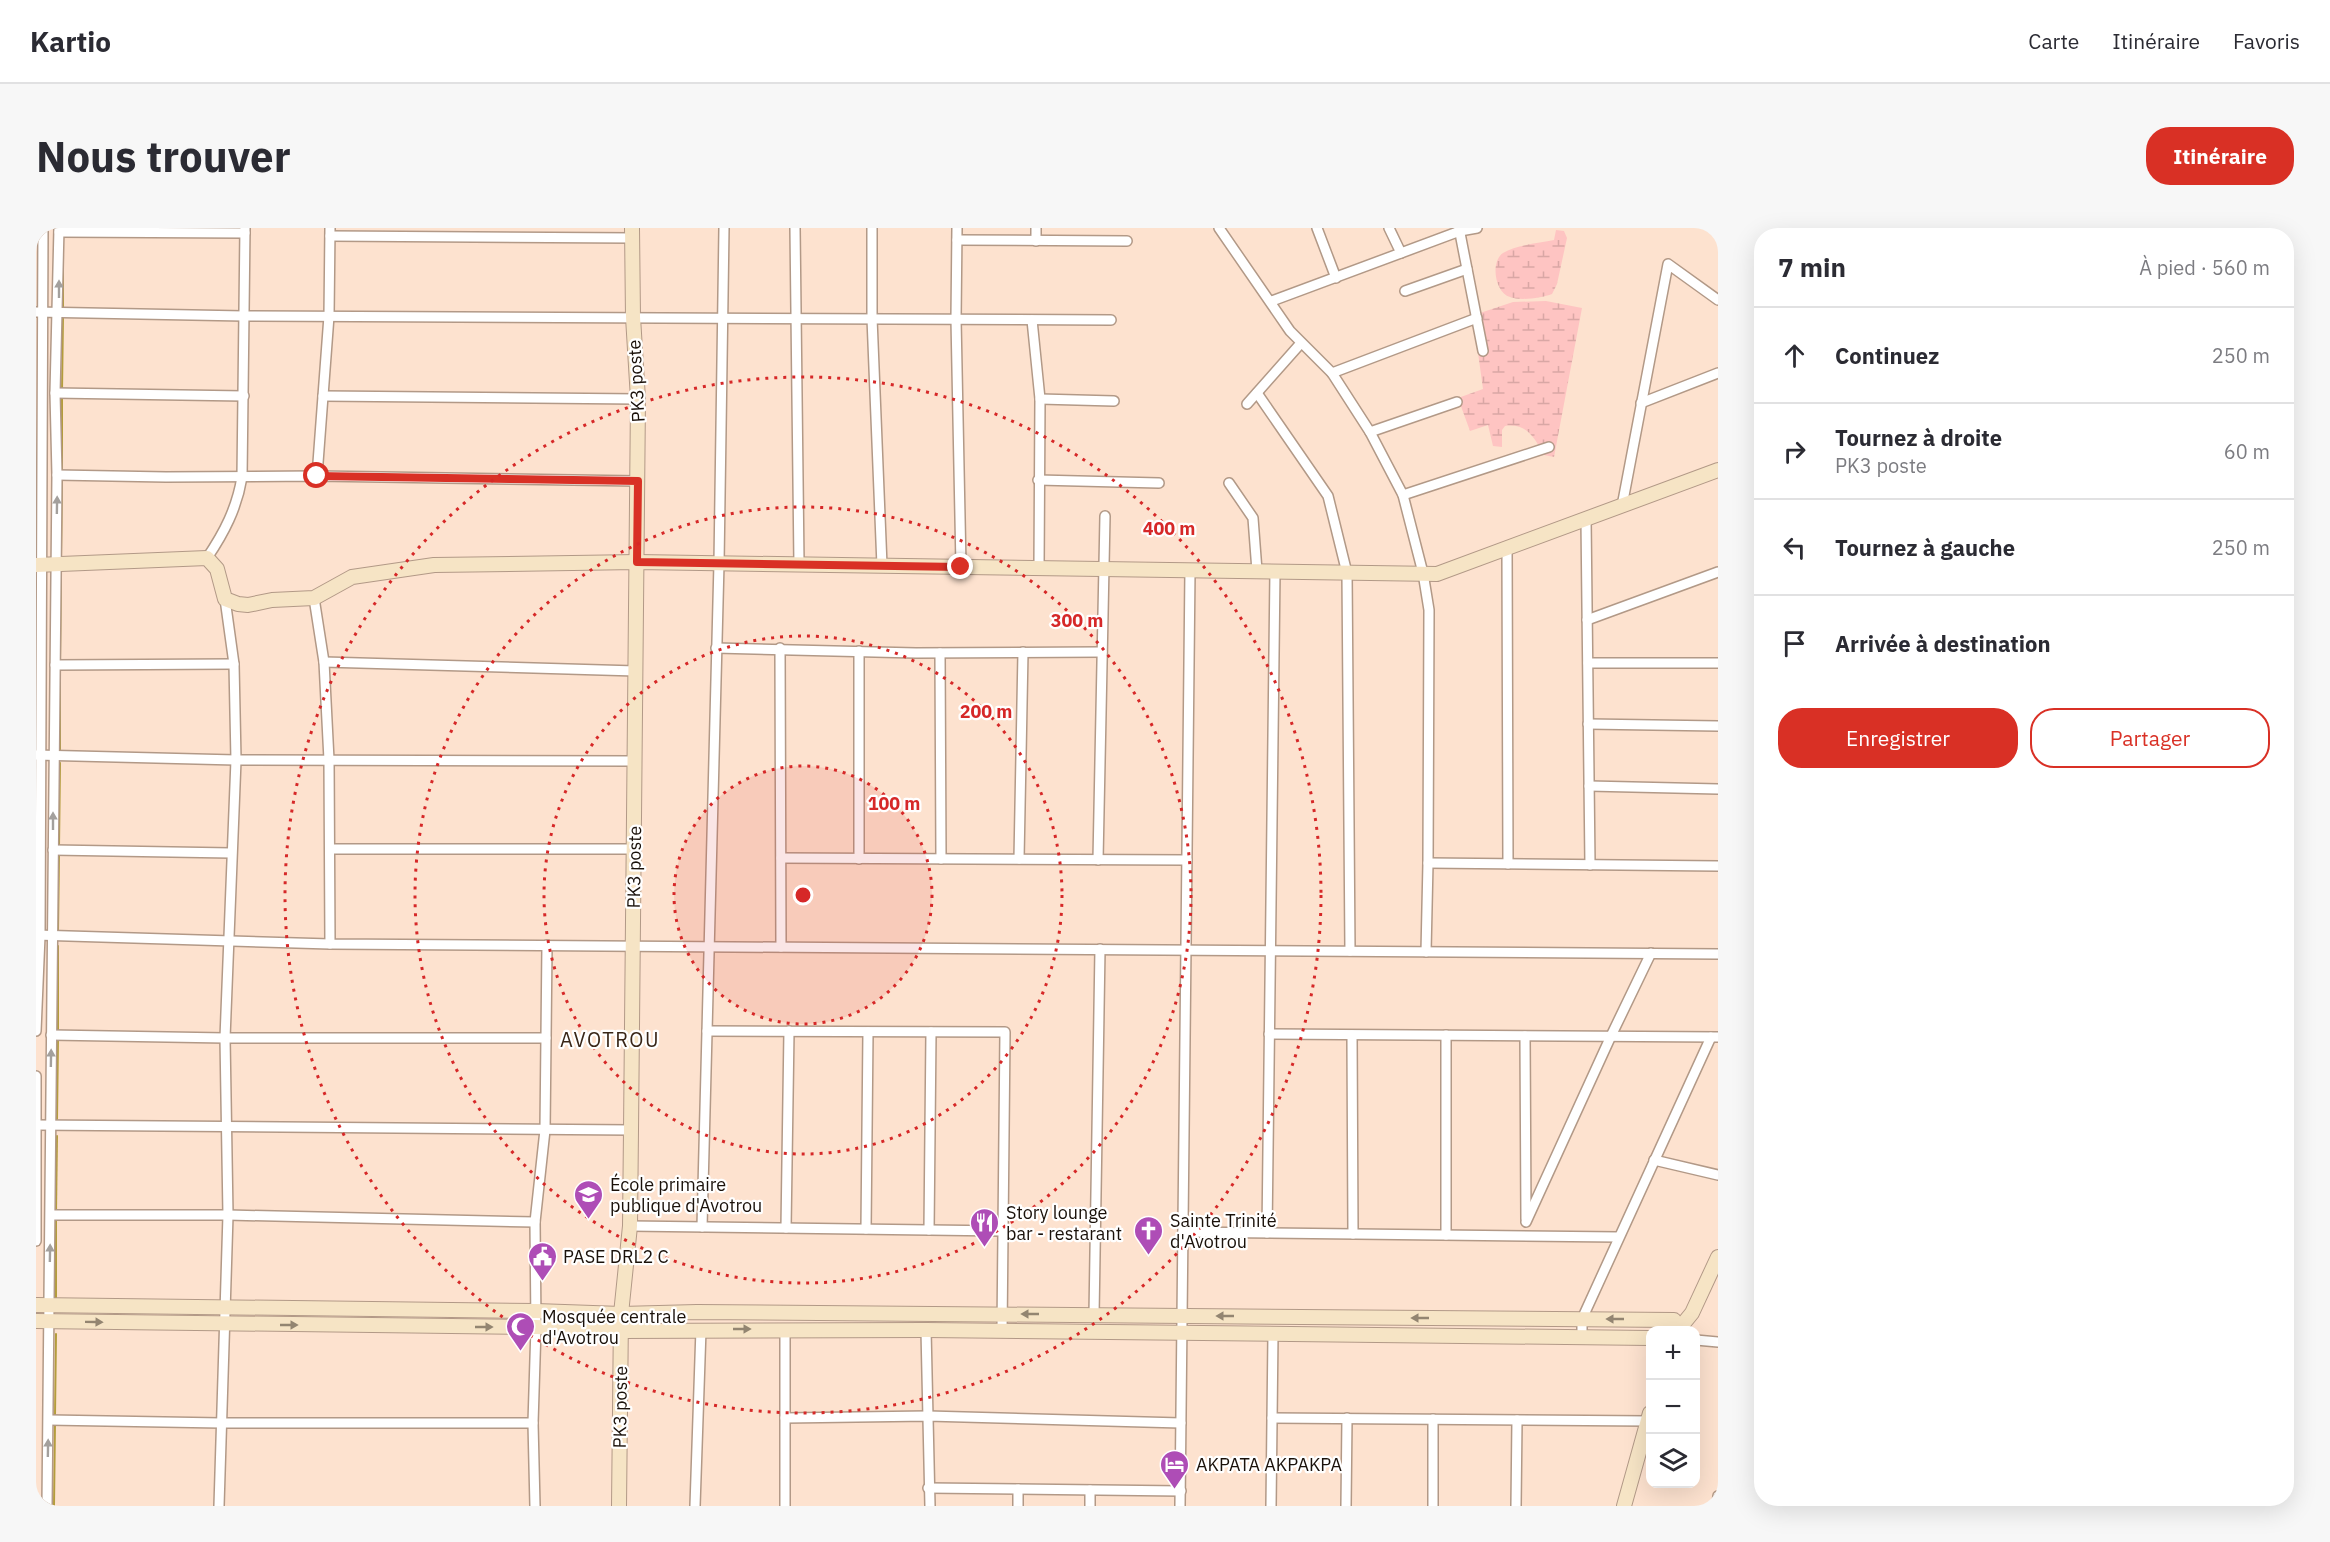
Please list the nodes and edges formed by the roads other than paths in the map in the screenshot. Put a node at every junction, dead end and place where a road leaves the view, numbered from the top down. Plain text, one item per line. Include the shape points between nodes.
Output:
1 (723, 228) edge
2 (795, 228) edge
3 (872, 228) edge
4 (957, 228) edge
5 (1036, 228) edge
6 (1220, 228) edge
7 (1317, 228) edge
8 (1389, 228) edge
9 (1477, 228) edge
10 (40, 230) edge
11 (59, 230) edge
12 (245, 230) edge
13 (1459, 230) edge
14 (330, 232) edge
15 (633, 233) edge
16 (957, 240) junction
17 (1036, 241) junction
18 (1126, 241) dead end
19 (1401, 254) junction
20 (1467, 269) junction
21 (1336, 278) junction
22 (1405, 291) dead end
23 (1718, 300) edge
24 (1272, 301) junction
25 (39, 312) edge
26 (59, 312) junction
27 (244, 316) junction
28 (329, 316) junction
29 (633, 317) junction
30 (723, 317) junction
31 (795, 318) junction
32 (872, 318) junction
33 (1477, 318) junction
34 (956, 319) junction
35 (1032, 320) junction
36 (1111, 320) dead end
37 (1301, 343) junction
38 (1483, 351) dead end
39 (1718, 373) edge
40 (1332, 374) junction
41 (39, 390) edge
42 (55, 393) junction
43 (1257, 393) junction
44 (244, 396) junction
45 (323, 396) junction
46 (638, 399) junction
47 (1040, 399) junction
48 (1114, 401) dead end
49 (1457, 402) dead end
50 (1641, 403) junction
51 (1247, 404) dead end
52 (1370, 432) junction
53 (1549, 447) dead end
54 (1718, 470) edge
55 (38, 472) edge
56 (57, 475) junction
57 (317, 476) junction
58 (242, 477) junction
59 (1038, 480) junction
60 (638, 481) junction
61 (1159, 483) dead end
62 (1229, 483) dead end
63 (1403, 495) junction
64 (1622, 506) junction
65 (1105, 516) dead end
66 (1586, 519) junction
67 (1507, 548) junction
68 (207, 558) junction
69 (637, 562) junction
70 (56, 563) junction
71 (719, 563) junction
72 (799, 564) junction
73 (38, 565) edge
74 (882, 566) junction
75 (961, 567) junction
76 (1039, 568) junction
77 (1105, 569) junction
78 (1190, 570) junction
79 (1257, 571) junction
80 (1275, 571) junction
81 (1718, 572) edge
82 (1347, 573) junction
83 (1423, 573) junction
84 (314, 598) junction
85 (225, 599) junction
86 (1587, 620) junction
87 (716, 648) junction
88 (780, 648) junction
89 (859, 651) junction
90 (1023, 652) junction
91 (1102, 652) junction
92 (940, 653) junction
93 (324, 662) junction
94 (1588, 663) junction
95 (1718, 663) edge
96 (234, 664) junction
97 (55, 665) junction
98 (636, 671) junction
99 (1588, 724) junction
100 (1718, 726) edge
101 (38, 755) edge
102 (53, 755) junction
103 (236, 760) junction
104 (329, 760) junction
105 (635, 761) junction
106 (1589, 786) junction
107 (1718, 789) edge
108 (330, 849) junction
109 (634, 849) junction
110 (53, 850) junction
111 (231, 853) junction
112 (781, 858) junction
113 (860, 859) junction
114 (941, 859) junction
115 (1019, 859) junction
116 (1098, 860) junction
117 (1187, 860) junction
118 (1428, 863) junction
119 (1508, 864) junction
120 (1590, 865) junction
121 (1718, 866) edge
122 (38, 935) edge
123 (52, 935) junction
124 (229, 941) junction
125 (330, 944) junction
126 (547, 945) junction
127 (633, 946) junction
128 (709, 947) junction
129 (781, 947) junction
130 (1100, 949) junction
131 (1186, 950) junction
132 (1270, 951) junction
133 (1350, 951) junction
134 (1426, 952) junction
135 (1651, 954) junction
136 (1718, 954) edge
137 (36, 1031) edge
138 (707, 1031) junction
139 (789, 1031) junction
140 (868, 1032) junction
141 (931, 1032) junction
142 (1269, 1034) junction
143 (51, 1035) junction
144 (1352, 1035) junction
145 (1446, 1035) junction
146 (1525, 1036) junction
147 (1611, 1036) junction
148 (1714, 1037) edge
149 (225, 1038) junction
150 (546, 1038) junction
151 (36, 1076) edge
152 (36, 1125) edge
153 (51, 1125) junction
154 (227, 1127) junction
155 (545, 1130) junction
156 (631, 1131) junction
157 (1654, 1160) junction
158 (1718, 1175) edge
159 (36, 1215) edge
160 (51, 1215) junction
161 (228, 1215) junction
162 (535, 1222) junction
163 (1526, 1222) junction
164 (630, 1226) junction
165 (702, 1227) junction
166 (786, 1228) junction
167 (866, 1229) junction
168 (929, 1230) junction
169 (1003, 1231) junction
170 (1183, 1232) junction
171 (1267, 1233) junction
172 (1353, 1234) junction
173 (1446, 1235) junction
174 (1526, 1236) junction
175 (1618, 1237) junction
176 (36, 1241) edge
177 (1718, 1257) edge
178 (42, 1305) edge
179 (225, 1306) junction
180 (536, 1311) junction
181 (621, 1314) junction
182 (1002, 1314) junction
183 (1094, 1315) junction
184 (1182, 1316) junction
185 (1582, 1319) junction
186 (42, 1321) edge
187 (226, 1325) junction
188 (1677, 1326) edge
189 (536, 1327) junction
190 (701, 1329) junction
191 (621, 1330) junction
192 (785, 1330) junction
193 (926, 1330) junction
194 (1002, 1332) junction
195 (1182, 1333) junction
196 (1273, 1334) junction
197 (1582, 1337) junction
198 (1646, 1338) edge
199 (1700, 1340) edge
200 (1718, 1342) edge
201 (928, 1416) junction
202 (1646, 1417) edge
203 (785, 1418) junction
204 (1272, 1418) junction
205 (1347, 1418) junction
206 (1433, 1419) junction
207 (49, 1420) junction
208 (1517, 1420) junction
209 (221, 1423) junction
210 (532, 1423) junction
211 (1181, 1423) junction
212 (1646, 1428) edge
213 (928, 1488) junction
214 (1018, 1489) junction
215 (1090, 1490) junction
216 (1180, 1491) junction
217 (1718, 1496) edge
218 (47, 1506) edge
219 (219, 1506) edge
220 (534, 1506) edge
221 (619, 1506) edge
222 (695, 1506) edge
223 (786, 1506) edge
224 (930, 1506) edge
225 (1018, 1506) edge
226 (1090, 1506) edge
227 (1180, 1506) edge
228 (1270, 1506) edge
229 (1346, 1506) edge
230 (1432, 1506) edge
231 (1516, 1506) edge
232 (1624, 1506) edge
233 (1717, 1506) edge

1 - 30 street
2 - 31 street
3 - 32 street
4 - 16 street
5 - 17 street
6 - 24 street
7 - 21 street
8 - 19 street
9 - 13 street
10 - 25 street
11 - 12 street
26 -> 11 street
12 - 27 street
13 - 19 street
13 - 20 street
14 - 15 street
14 - 28 street
15 - 29 street, PK3 poste
16 - 17 street
16 - 34 street
17 - 18 street
19 - 21 street
20 - 22 street
20 - 33 street
21 - 24 street
23 - 50 street via 1668,264
24 - 37 street
25 - 26 street
25 - 41 street
26 - 27 street
26 - 42 street
27 - 28 street
27 - 44 street
28 - 29 street
28 - 45 street
29 - 30 street
29 - 46 street, PK3 poste
30 - 31 street
30 - 71 street
31 - 32 street
31 - 72 street
32 - 34 street
32 - 74 street
33 - 38 street
33 - 40 street
34 - 35 street
34 - 75 street
35 - 36 street
35 - 47 street
37 - 40 street
37 - 43 street
39 - 50 street
40 - 52 street
41 - 55 street
42 - 44 street
42 - 56 street
43 - 51 street
43 - 82 street via 1328,496
44 - 58 street
45 - 46 street
45 - 57 street
46 - 60 street, PK3 poste
47 - 48 street
47 - 59 street
49 - 52 street
50 - 64 street
52 - 63 street
53 - 63 street
54 - 64 street
55 - 73 street
56 - 58 street
70 -> 56 street
57 - 58 street
57 - 60 street
58 - 68 street via 231,517
59 - 61 street
59 - 76 street
60 - 69 street, PK3 poste
62 - 79 street via 1253,518
63 - 83 street
64 - 66 street
65 - 77 street
66 - 67 street
66 - 86 street
67 - 83 street via 1437,574
67 - 119 street
68 - 70 street
68 - 85 street via 217,569
69 - 71 street
69 - 84 street via 434,565 352,577
69 - 98 street, PK3 poste
70 - 73 street
70 - 97 street
71 - 72 street
71 - 87 street
72 - 74 street
73 - 101 street
74 - 75 street
75 - 76 street
76 - 77 street
77 - 78 street
77 - 91 street
78 - 79 street
78 - 117 street
79 - 80 street
80 - 82 street
80 - 132 street
81 - 86 street
82 - 83 street
82 - 133 street
83 - 118 street via 1429,610
84 - 85 street via 248,605
84 - 93 street
85 - 96 street
86 - 94 street
87 - 88 street
87 - 128 street
88 - 89 street
88 - 112 street
89 - 92 street
89 - 113 street
90 - 91 street
90 - 92 street
90 - 115 street
91 - 116 street
92 - 114 street
93 - 98 street
93 - 104 street
94 - 95 street
94 - 99 street
96 - 97 street
96 - 103 street
97 - 102 street
98 - 105 street, PK3 poste
99 - 100 street
99 - 106 street
101 - 102 street
101 - 122 street
102 - 103 street
110 -> 102 street
103 - 104 street
103 - 111 street
104 - 105 street
104 - 108 street
105 - 109 street, PK3 poste
106 - 107 street
106 - 120 street
108 - 109 street
108 - 125 street
109 - 127 street, PK3 poste
110 - 111 street
110 - 123 street
111 - 124 street
112 - 113 street
112 - 129 street
113 - 114 street
114 - 115 street
115 - 116 street
116 - 117 street
117 - 131 street
118 - 119 street
118 - 134 street
119 - 120 street
120 - 121 street
122 - 123 street
122 - 137 street
123 - 124 street
123 - 143 street
124 - 125 street
124 - 149 street
125 - 126 street
126 - 127 street
126 - 150 street
127 - 128 street
127 - 156 street, PK3 poste
128 - 129 street
128 - 138 street
129 - 130 street
130 - 131 street
130 - 183 street
131 - 132 street
131 - 170 street
132 - 133 street
132 - 142 street
133 - 134 street
134 - 135 street
135 - 136 street
135 - 147 street
138 - 139 street
138 - 165 street
139 - 140 street
139 - 166 street
140 - 141 street
140 - 167 street
141 - 168 street
141 - 169 street via 1005,1032
142 - 144 street
142 - 171 street
143 - 149 street
153 -> 143 street
144 - 145 street
144 - 172 street
145 - 146 street
145 - 173 street
146 - 147 street
146 - 163 street
147 - 148 street
147 - 163 street
148 - 157 street
149 - 150 street
149 - 154 street
150 - 155 street
151 - 152 street
152 - 153 street
152 - 159 street
153 - 154 street
153 - 160 street
154 - 155 street
154 - 161 street
155 - 156 street
155 - 162 street
156 - 164 street, PK3 poste
157 - 158 street
157 - 175 street
159 - 176 street
160 - 161 street
178 -> 160 street
161 - 162 street
161 - 179 street
162 - 180 street
163 - 174 street
164 - 165 street
164 - 181 street, PK3 poste
165 - 166 street
166 - 167 street
167 - 168 street
168 - 169 street
169 - 182 street
170 - 171 street
170 - 184 street
171 - 172 street
172 - 173 street
173 - 174 street
174 - 175 street
175 - 185 street
177 - 188 street via 1692,1313
178 - 179 street
178 - 186 street
179 - 180 street
179 - 187 street
180 - 181 street
180 - 189 street
181 - 182 street
181 - 191 street, PK3 poste
183 -> 182 street
182 - 194 street
183 - 184 street
185 -> 184 street
184 - 195 street
188 -> 185 street
185 - 197 street
186 -> 187 street
186 - 207 street
187 -> 189 street
187 - 209 street
189 - 191 street
189 - 210 street
190 - 191 street
190 -> 192 street
190 - 222 street
191 - 221 street, PK3 poste
192 - 193 street
192 - 203 street
193 - 194 street
193 - 201 street
194 - 195 street
195 - 196 street
195 - 211 street
196 - 197 street
196 - 204 street
197 - 198 street
199 - 200 street
201 - 203 street
201 - 211 street
201 - 213 street
202 - 208 street
203 - 223 street
204 - 205 street
204 - 228 street
205 - 206 street
205 - 229 street
206 - 208 street
206 - 230 street
207 - 209 street
218 -> 207 street
208 - 231 street
209 - 210 street
209 - 219 street
210 - 220 street
211 - 216 street
212 - 232 street
213 - 214 street
213 - 224 street
214 - 215 street
214 - 225 street
215 - 216 street
215 - 226 street
216 - 227 street
217 - 233 street

